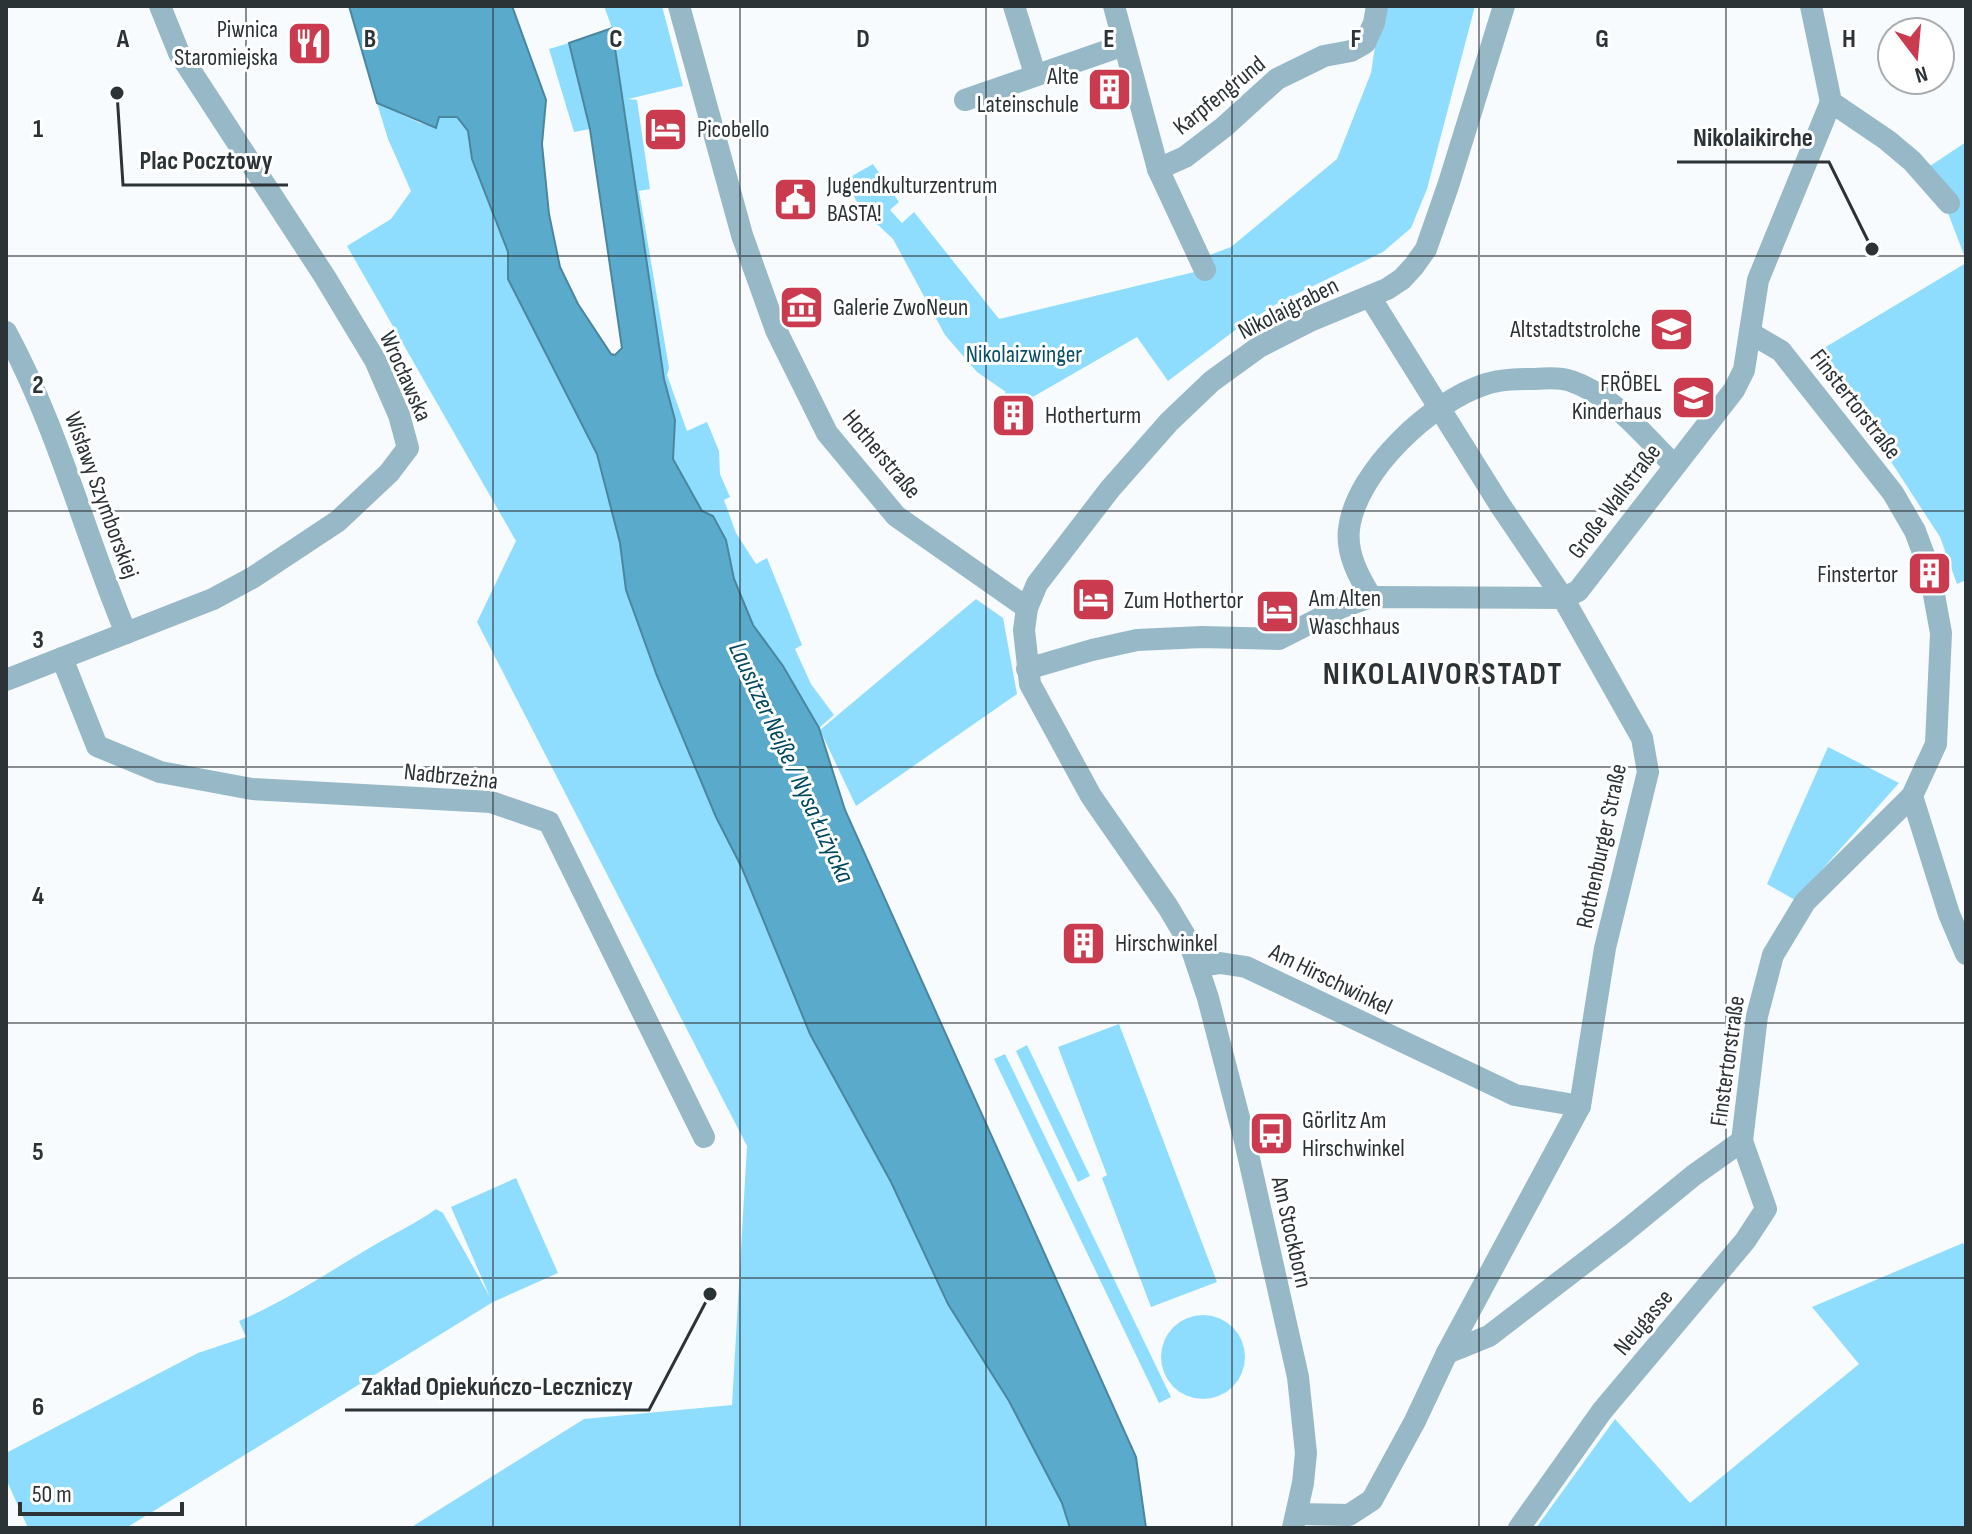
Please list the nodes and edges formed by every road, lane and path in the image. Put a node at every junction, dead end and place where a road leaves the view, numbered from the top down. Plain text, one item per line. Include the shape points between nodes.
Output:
1 (160, 6) edge
2 (679, 6) edge
3 (1014, 6) edge
4 (1114, 6) edge
5 (1377, 6) edge
6 (1504, 6) edge
7 (1811, 6) edge
8 (1124, 45) junction
9 (1035, 74) junction
10 (965, 100) dead end
11 (1831, 102) junction
12 (1158, 169) junction
13 (1949, 203) dead end
14 (1205, 270) dead end
15 (1370, 297) junction
16 (6, 332) edge
17 (1752, 334) junction
18 (1438, 408) junction
19 (1674, 465) junction
20 (1371, 597) junction
21 (1563, 598) junction
22 (1027, 608) junction
23 (126, 633) junction
24 (62, 658) junction
25 (1027, 669) junction
26 (6, 680) edge
27 (1912, 796) junction
28 (1966, 954) edge
29 (1198, 966) junction
30 (1580, 1106) junction
31 (704, 1137) dead end
32 (1742, 1141) junction
33 (1447, 1353) junction
34 (1295, 1521) edge
35 (1519, 1528) edge

1 - 23 street, Wrocławska via 179,53 375,360 408,448 338,521 252,578
2 - 22 street, Hotherstraße via 742,235 776,330 827,433 896,516
3 - 9 street
4 - 8 street
5 - 12 street, Karpfengrund via 1365,43 1277,79 1185,157
6 - 15 street, Nikolaigraben via 1426,249 1402,279
7 - 11 street
8 - 9 street
8 - 12 street
9 - 10 street
11 - 13 street via 1912,161
11 - 17 street, Große Wallstraße via 1758,280
12 - 14 street
15 - 18 street, Rothenburger Straße
15 - 22 street, Nikolaigraben via 1259,347 1212,381 1110,489 1037,584
16 - 23 street, Wisławy Szymborskiej via 64,460
17 - 19 street, Große Wallstraße via 1734,390
17 - 27 street, Finstertorstraße via 1781,351 1893,493 1915,531 1930,573 1941,633 1936,744
18 - 19 street via 1488,383 1567,379 1610,402
18 - 20 street via 1397,445 1354,504 1349,546
18 - 21 street, Rothenburger Straße
19 - 21 street, Große Wallstraße via 1600,566 1578,591
20 - 21 street
20 - 25 street via 1279,639 1137,640
21 - 30 street, Rothenburger Straße via 1642,738 1648,772 1605,948
22 - 25 street, Nikolaigraben
23 - 24 street, Wrocławska
24 - 26 street, Wrocławska
24 - 31 street, Nadbrzeżna via 97,746 160,772 252,789 491,802 549,822
25 - 29 street via 1030,684 1091,796 1168,907
27 - 28 street
27 - 32 street, Finstertorstraße via 1805,902 1773,955 1757,1016
29 - 30 street, Am Hirschwinkel via 1246,967 1515,1095
29 - 34 street, Am Stockborn via 1245,1141 1298,1377 1306,1453
30 - 33 street, Rothenburger Straße
32 - 33 street, Finstertorstraße via 1489,1336
32 - 35 street, Neugasse via 1766,1209 1602,1411
33 - 34 street via 1372,1500 1349,1515

